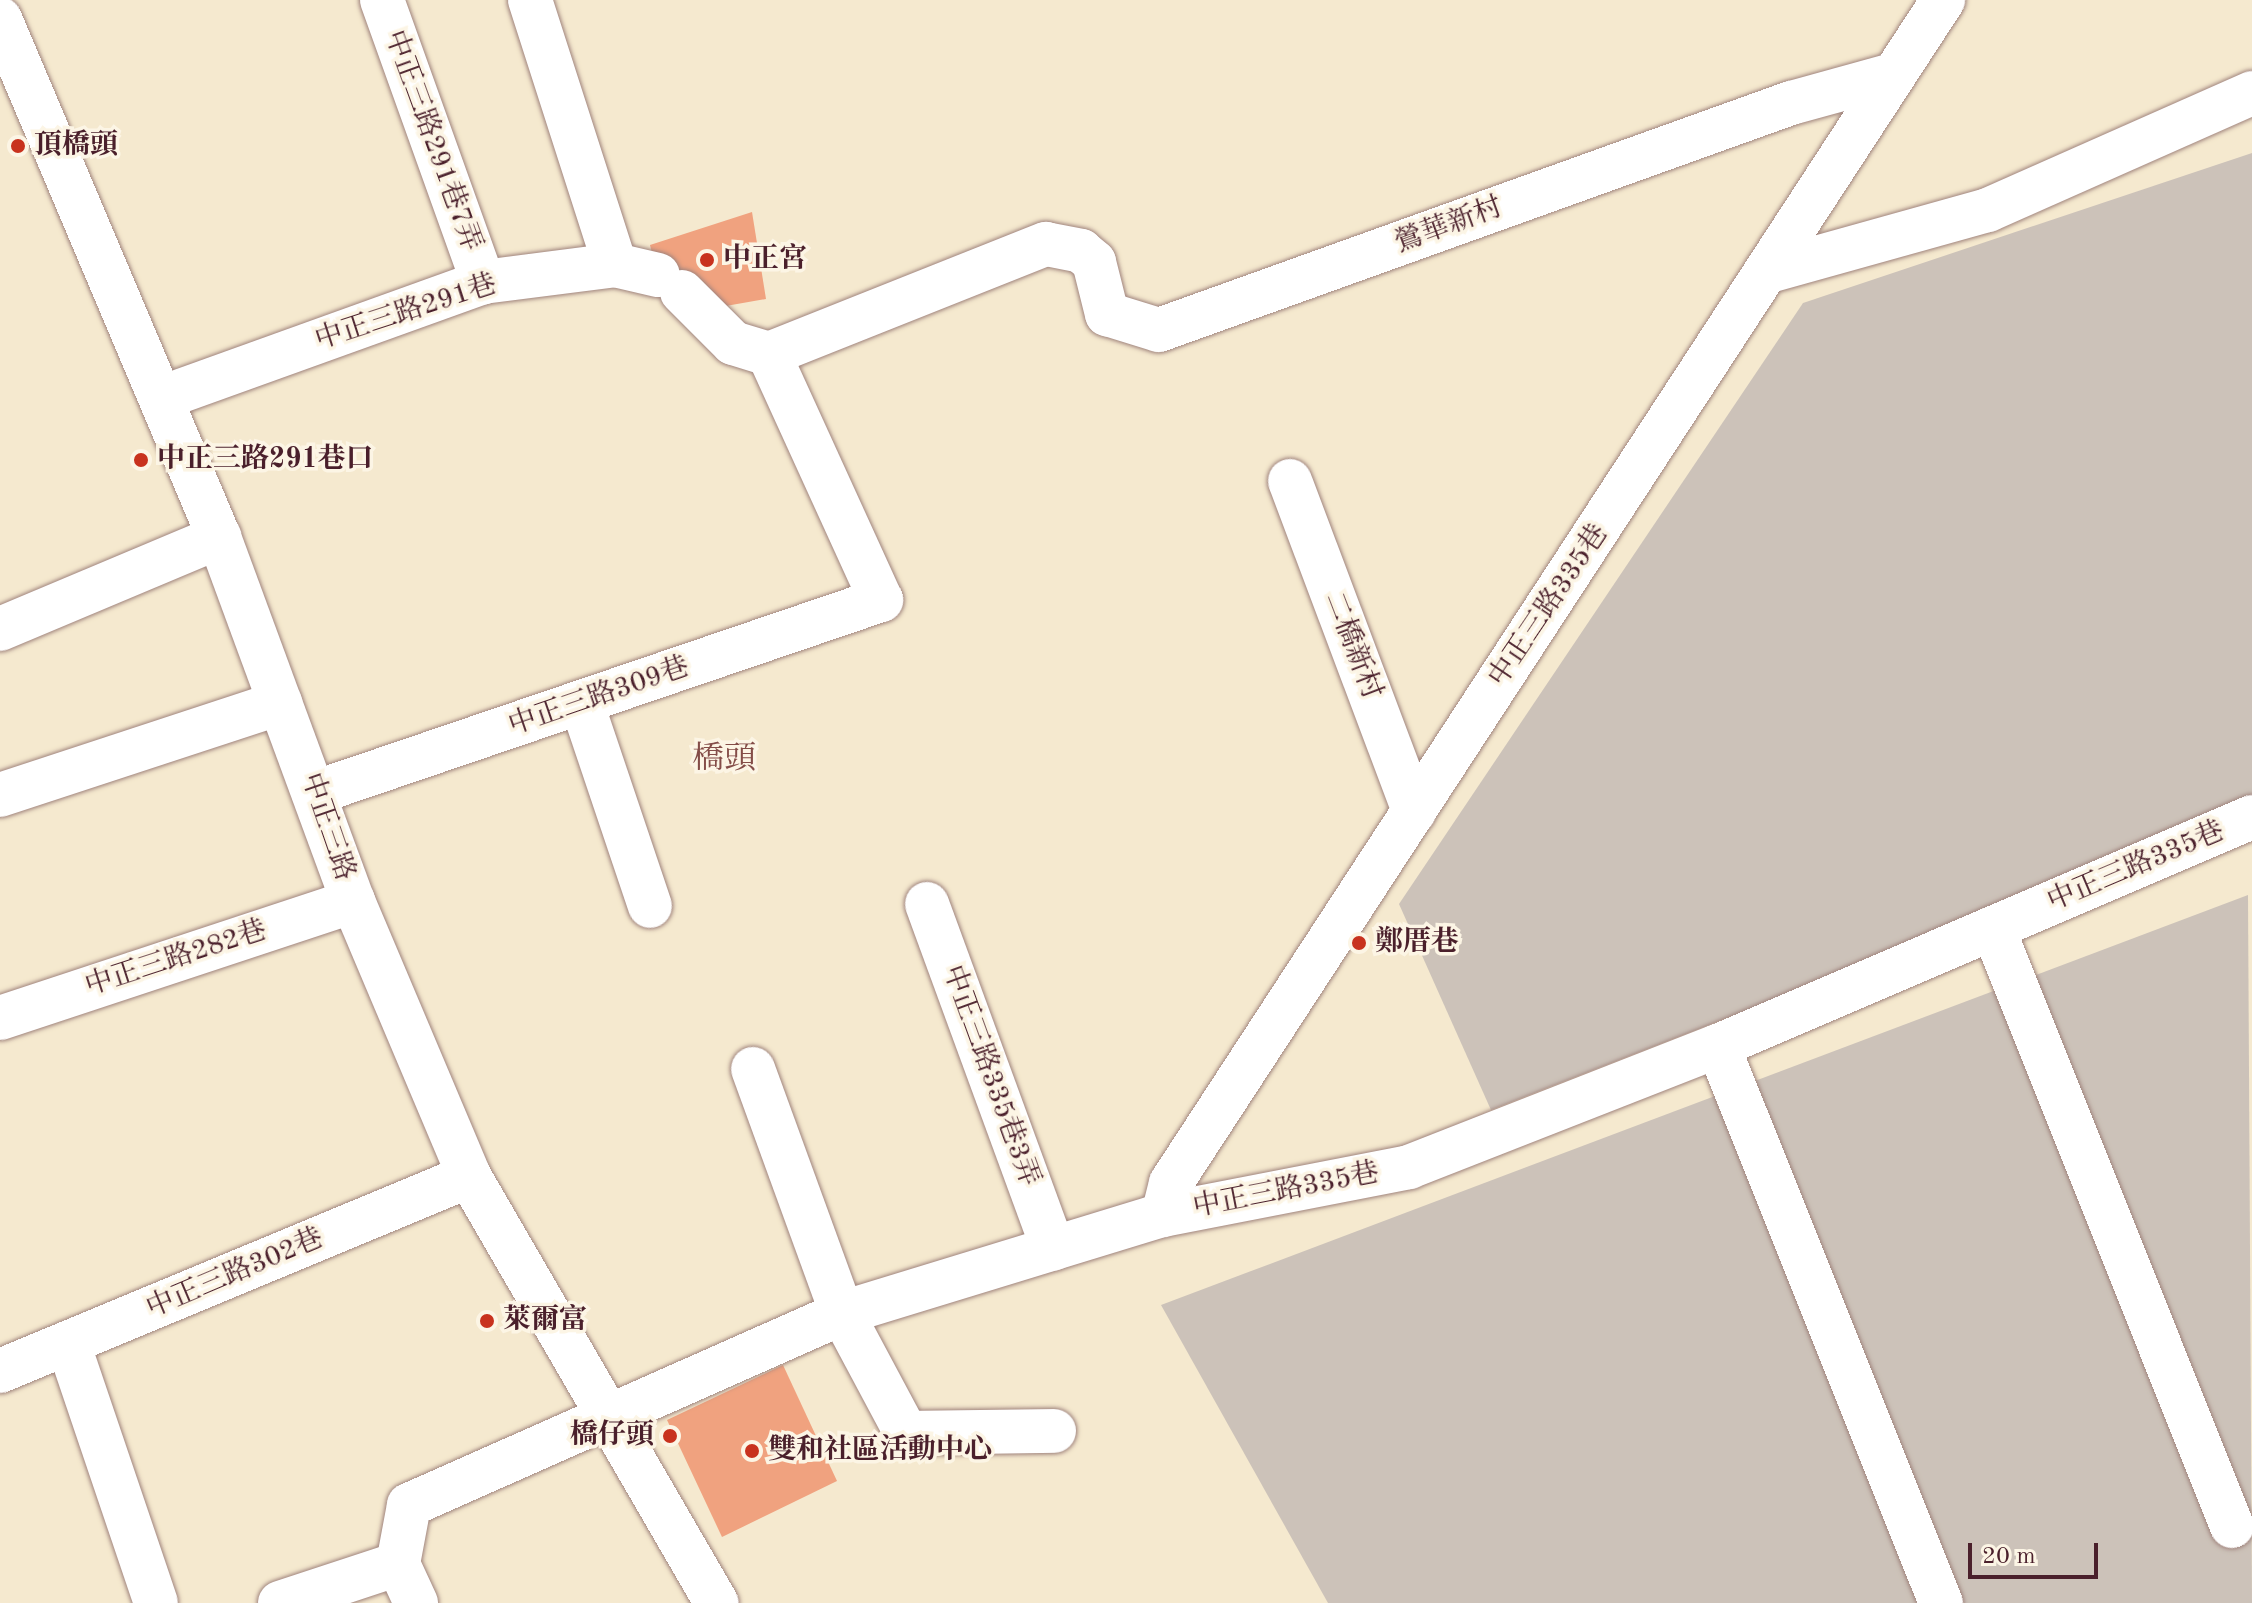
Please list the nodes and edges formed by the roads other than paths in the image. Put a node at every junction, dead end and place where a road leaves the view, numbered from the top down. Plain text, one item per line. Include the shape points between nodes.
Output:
1 (382, 0) edge
2 (530, 0) edge
3 (1943, 0) edge
4 (0, 19) edge
5 (1893, 75) junction
6 (2252, 93) edge
7 (615, 265) junction
8 (1773, 270) junction
9 (483, 282) junction
10 (769, 354) junction
11 (161, 398) junction
12 (1290, 481) dead end
13 (219, 537) junction
14 (0, 629) edge
15 (280, 703) junction
16 (582, 704) junction
17 (317, 792) junction
18 (0, 795) edge
19 (1414, 811) junction
20 (2252, 817) edge
21 (353, 901) junction
22 (927, 904) dead end
23 (650, 906) dead end
24 (1993, 928) junction
25 (0, 1018) edge
26 (1718, 1046) junction
27 (753, 1069) dead end
28 (469, 1176) junction
29 (1163, 1215) junction
30 (1053, 1249) junction
31 (842, 1313) junction
32 (68, 1343) junction
33 (0, 1371) edge
34 (607, 1415) junction
35 (1054, 1431) dead end
36 (2232, 1526) dead end
37 (398, 1564) junction
38 (156, 1603) edge
39 (280, 1603) edge
40 (416, 1603) edge
41 (717, 1603) edge
42 (1941, 1603) edge

1 - 9 street, 中正三路291巷7弄
2 - 7 street
3 - 5 street, 中正三路335巷
4 - 11 street, 中正三路
5 - 8 street, 中正三路335巷
5 - 10 street, 鶯華新村 via 1791,103 1159,330 1107,314 1094,262 1081,251 1046,244
6 - 8 street via 1988,210
7 - 9 street, 中正三路291巷
7 - 10 street, 中正三路291巷 via 670,284 733,343
8 - 19 street, 中正三路335巷
9 - 11 street, 中正三路291巷
10 - 16 street, 中正三路309巷 via 881,600
11 - 13 street, 中正三路
12 - 19 street, 二橋新村
13 - 14 street
13 - 15 street, 中正三路
15 - 17 street, 中正三路
15 - 18 street
16 - 17 street, 中正三路309巷
16 - 23 street
17 - 21 street, 中正三路
19 - 29 street, 中正三路335巷 via 1171,1183
20 - 24 street, 中正三路335巷
21 - 25 street, 中正三路282巷
21 - 28 street, 中正三路
22 - 30 street, 中正三路335巷3弄
24 - 26 street, 中正三路335巷
24 - 36 street
26 - 29 street, 中正三路335巷 via 1409,1167
26 - 42 street
27 - 31 street
28 - 32 street, 中正三路302巷
28 - 34 street, 中正三路
29 - 30 street, 中正三路335巷
30 - 31 street, 中正三路335巷
31 - 34 street, 中正三路335巷
31 - 35 street via 906,1433
32 - 33 street, 中正三路302巷
32 - 38 street
34 - 37 street, 中正三路335巷 via 409,1505
34 - 41 street, 中正三路
37 - 39 street
37 - 40 street

